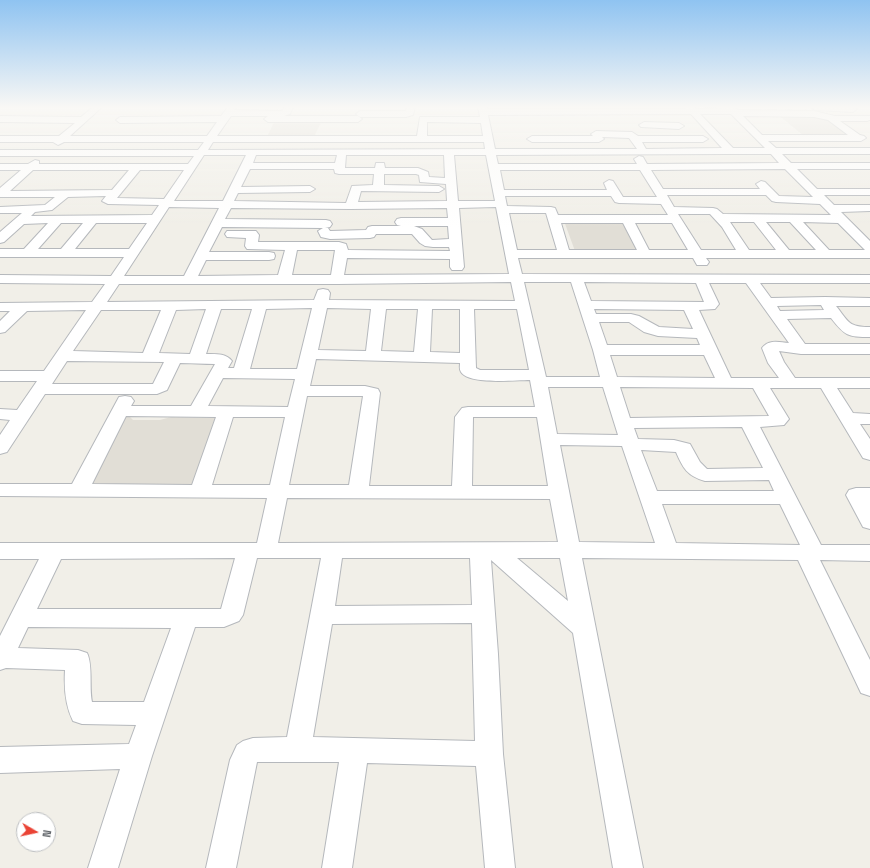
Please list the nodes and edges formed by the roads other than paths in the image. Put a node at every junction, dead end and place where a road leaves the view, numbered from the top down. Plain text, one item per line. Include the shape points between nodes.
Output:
1 (52, 148) edge
2 (205, 148) edge
3 (347, 148) edge
4 (482, 148) edge
5 (490, 148) edge
6 (535, 148) edge
7 (603, 148) edge
8 (639, 148) edge
9 (727, 148) edge
10 (770, 148) edge
11 (774, 151) junction
12 (870, 151) edge
13 (253, 152) junction
14 (346, 152) junction
15 (380, 152) junction
16 (449, 152) junction
17 (536, 152) junction
18 (606, 152) junction
19 (640, 152) junction
20 (731, 152) junction
21 (0, 153) edge
22 (46, 153) junction
23 (201, 153) junction
24 (491, 153) junction
25 (425, 165) dead end
26 (317, 166) junction
27 (339, 166) junction
28 (569, 166) junction
29 (600, 166) junction
30 (682, 166) junction
31 (716, 166) junction
32 (747, 166) junction
33 (788, 166) junction
34 (825, 166) junction
35 (858, 166) junction
36 (870, 166) edge
37 (0, 167) edge
38 (30, 167) junction
39 (71, 167) junction
40 (102, 167) junction
41 (137, 167) junction
42 (191, 167) junction
43 (537, 167) junction
44 (644, 167) junction
45 (380, 168) junction
46 (245, 169) junction
47 (870, 176) edge
48 (451, 185) junction
49 (578, 185) junction
50 (290, 186) junction
51 (311, 186) junction
52 (378, 188) junction
53 (234, 190) junction
54 (545, 192) junction
55 (703, 192) junction
56 (720, 192) junction
57 (736, 192) junction
58 (768, 192) junction
59 (814, 192) junction
60 (855, 192) junction
61 (870, 192) edge
62 (44, 193) junction
63 (72, 193) junction
64 (100, 193) junction
65 (114, 193) junction
66 (614, 193) junction
67 (0, 194) edge
68 (780, 200) junction
69 (501, 202) junction
70 (167, 203) junction
71 (227, 204) junction
72 (730, 204) dead end
73 (306, 205) junction
74 (378, 205) junction
75 (453, 205) junction
76 (667, 205) junction
77 (827, 205) junction
78 (331, 206) junction
79 (351, 206) junction
80 (870, 208) edge
81 (0, 210) edge
82 (31, 210) junction
83 (711, 210) junction
84 (721, 218) junction
85 (743, 218) junction
86 (758, 218) junction
87 (155, 219) junction
88 (553, 219) junction
89 (627, 219) junction
90 (777, 219) junction
91 (794, 219) junction
92 (841, 219) junction
93 (21, 220) junction
94 (58, 220) junction
95 (76, 220) junction
96 (92, 220) junction
97 (454, 222) junction
98 (326, 224) junction
99 (215, 228) junction
100 (372, 229) junction
101 (0, 239) edge
102 (870, 248) edge
103 (456, 249) junction
104 (291, 251) junction
105 (0, 253) edge
106 (27, 253) junction
107 (132, 253) junction
108 (64, 254) junction
109 (341, 254) junction
110 (366, 254) junction
111 (511, 254) junction
112 (564, 254) junction
113 (645, 254) junction
114 (696, 254) junction
115 (745, 254) junction
116 (785, 254) junction
117 (826, 254) junction
118 (870, 254) edge
119 (420, 255) junction
120 (201, 256) junction
121 (517, 278) junction
122 (576, 278) junction
123 (0, 279) edge
124 (115, 279) junction
125 (420, 279) junction
126 (458, 279) junction
127 (706, 279) junction
128 (847, 279) junction
129 (870, 279) edge
130 (189, 280) junction
131 (284, 280) junction
132 (331, 280) junction
133 (750, 280) junction
134 (825, 301) junction
135 (767, 302) junction
136 (321, 304) junction
137 (379, 304) junction
138 (869, 304) edge
139 (215, 305) junction
140 (260, 305) junction
141 (425, 305) junction
142 (467, 305) junction
143 (523, 305) junction
144 (688, 305) junction
145 (96, 306) junction
146 (170, 306) junction
147 (0, 307) edge
148 (23, 307) junction
149 (588, 311) junction
150 (835, 314) junction
151 (776, 315) junction
152 (0, 329) edge
153 (870, 332) edge
154 (702, 333) junction
155 (870, 348) edge
156 (801, 349) junction
157 (601, 350) junction
158 (710, 350) junction
159 (310, 354) junction
160 (63, 356) junction
161 (373, 356) junction
162 (148, 357) junction
163 (422, 357) junction
164 (174, 358) junction
165 (469, 358) junction
166 (196, 359) junction
167 (218, 373) junction
168 (241, 373) junction
169 (0, 376) edge
170 (538, 378) junction
171 (45, 382) junction
172 (302, 382) junction
173 (725, 382) junction
174 (758, 382) junction
175 (790, 382) junction
176 (610, 383) junction
177 (826, 383) junction
178 (870, 383) edge
179 (131, 390) junction
180 (120, 411) junction
181 (196, 412) junction
182 (226, 412) junction
183 (295, 412) junction
184 (544, 412) junction
185 (0, 414) edge
186 (23, 415) junction
187 (849, 418) junction
188 (870, 419) edge
189 (749, 422) junction
190 (624, 423) junction
191 (549, 439) junction
192 (630, 442) junction
193 (0, 448) edge
194 (870, 454) edge
195 (776, 474) junction
196 (0, 490) edge
197 (79, 490) junction
198 (200, 490) junction
199 (279, 492) junction
200 (358, 492) junction
201 (462, 492) junction
202 (558, 493) junction
203 (870, 494) edge
204 (788, 497) junction
205 (649, 498) junction
206 (870, 522) edge
207 (54, 550) junction
208 (332, 550) junction
209 (569, 550) junction
210 (0, 551) edge
211 (257, 551) junction
212 (488, 551) junction
213 (668, 551) junction
214 (810, 552) junction
215 (870, 553) edge
216 (484, 614) junction
217 (321, 615) junction
218 (20, 618) junction
219 (186, 619) junction
220 (583, 628) junction
221 (1, 659) edge
222 (868, 677) edge
223 (153, 714) junction
224 (298, 749) junction
225 (355, 750) junction
226 (489, 754) junction
227 (138, 756) junction
228 (0, 760) edge
229 (103, 868) edge
230 (221, 868) edge
231 (338, 868) edge
232 (500, 868) edge
233 (628, 868) edge

1 - 22 street
2 - 23 street
3 - 14 street
4 - 24 street
5 - 24 street
6 - 17 street
7 - 18 street
8 - 19 street
9 - 20 street
10 - 11 street
11 - 12 street
11 - 20 street
11 - 33 street
13 - 14 street
13 - 23 street
13 - 46 street
14 - 15 street
14 - 27 street
15 - 16 street
15 - 45 street
16 - 24 street
16 - 48 street via 444,165
17 - 18 street
17 - 24 street
18 - 19 street
19 - 20 street
19 - 44 street
21 - 22 street
22 - 23 street
22 - 38 street
23 - 42 street
24 - 43 street
24 - 69 street
25 - 45 street
26 - 27 street
26 - 46 street
26 - 51 street
27 - 45 street via 338,170 341,171
28 - 29 street
28 - 43 street
28 - 49 street
29 - 44 street
29 - 66 street
30 - 31 street
30 - 44 street
30 - 55 street
31 - 32 street
31 - 57 street
32 - 33 street
32 - 58 street
33 - 34 street
33 - 59 street
34 - 35 street
34 - 60 street
35 - 36 street
35 - 47 street
37 - 38 street
38 - 39 street
38 - 67 street
39 - 40 street
39 - 62 street
40 - 41 street
40 - 63 street
41 - 42 street
41 - 65 street
42 - 70 street
43 - 54 street
44 - 76 street
45 - 48 street via 418,172 424,174 424,180
45 - 52 street
46 - 50 street via 267,173
46 - 53 street
48 - 52 street
48 - 75 street
49 - 54 street
49 - 66 street
50 - 51 street
50 - 53 street
51 - 73 street
52 - 79 street via 356,188
53 - 71 street
54 - 69 street
55 - 56 street
55 - 76 street
56 - 57 street
56 - 72 street
57 - 58 street
58 - 68 street via 773,198
59 - 60 street
59 - 77 street
60 - 61 street
62 - 63 street
62 - 67 street
63 - 64 street
63 - 82 street via 51,207
64 - 65 street
64 - 95 street
65 - 70 street via 108,201
66 - 76 street via 620,201
68 - 77 street
68 - 90 street via 764,202
69 - 75 street
69 - 88 street via 549,209
69 - 111 street
70 - 71 street
70 - 87 street
71 - 73 street
71 - 99 street
73 - 78 street
74 - 75 street
74 - 79 street
74 - 100 street
75 - 97 street
76 - 83 street
76 - 89 street
76 - 114 street
77 - 80 street
77 - 92 street
78 - 79 street
78 - 98 street
81 - 82 street
82 - 93 street
83 - 84 street
83 - 85 street via 735,209
84 - 85 street
84 - 115 street
85 - 86 street
86 - 90 street
86 - 116 street
87 - 96 street
87 - 107 street
88 - 89 street
88 - 112 street
89 - 113 street
90 - 91 street
91 - 92 street
91 - 117 street
92 - 102 street
93 - 94 street
93 - 101 street
94 - 95 street
94 - 106 street
95 - 96 street
96 - 108 street
97 - 100 street
97 - 103 street
98 - 99 street
98 - 100 street via 324,232 330,235
99 - 104 street via 252,234 252,246
99 - 120 street
100 - 103 street via 414,230 427,242
100 - 110 street
103 - 119 street
103 - 126 street
104 - 109 street via 339,246 342,247
104 - 120 street
104 - 131 street
105 - 106 street
106 - 108 street
107 - 108 street
107 - 124 street
109 - 110 street
109 - 132 street
110 - 119 street
111 - 112 street
111 - 121 street
112 - 113 street
113 - 114 street
114 - 115 street
114 - 127 street
115 - 116 street
116 - 117 street
117 - 118 street
119 - 125 street
120 - 130 street
121 - 122 street
121 - 126 street
121 - 143 street
122 - 127 street
122 - 149 street
123 - 124 street
124 - 130 street
124 - 145 street
125 - 126 street
125 - 132 street
127 - 133 street
127 - 144 street via 711,305
128 - 129 street
128 - 133 street
128 - 138 street
130 - 131 street
131 - 132 street
132 - 136 street
133 - 135 street
134 - 135 street
134 - 138 street
134 - 150 street
135 - 151 street
136 - 137 street
136 - 140 street
136 - 159 street
137 - 141 street
137 - 161 street
139 - 140 street
139 - 146 street
139 - 166 street
140 - 168 street
141 - 142 street
141 - 163 street
142 - 143 street
142 - 165 street
143 - 170 street
144 - 149 street
144 - 154 street
145 - 146 street
145 - 148 street
145 - 160 street
146 - 162 street
147 - 148 street
148 - 152 street
149 - 154 street via 637,319 651,330 661,332
149 - 157 street
150 - 151 street
150 - 153 street via 851,332
151 - 156 street
154 - 158 street
155 - 156 street
156 - 175 street via 777,346 770,348 776,363
157 - 158 street
157 - 176 street
158 - 173 street
159 - 161 street
159 - 172 street
160 - 162 street
160 - 171 street
161 - 163 street
162 - 164 street
163 - 165 street
164 - 166 street
164 - 179 street via 159,388
165 - 170 street via 468,370 477,375
166 - 167 street via 224,361
167 - 168 street
167 - 181 street
168 - 172 street
169 - 171 street
170 - 176 street
170 - 184 street
171 - 179 street
171 - 186 street
172 - 183 street
172 - 200 street via 372,394
173 - 174 street
173 - 176 street
174 - 175 street
174 - 189 street via 780,419 774,422
175 - 177 street
176 - 190 street
177 - 178 street
177 - 187 street
179 - 180 street
180 - 181 street
180 - 197 street
181 - 182 street
182 - 183 street
182 - 198 street
183 - 199 street
184 - 191 street
184 - 201 street via 468,412 464,417
185 - 186 street
186 - 193 street
187 - 188 street
187 - 194 street
189 - 190 street
189 - 195 street
190 - 192 street
191 - 192 street
191 - 202 street
192 - 195 street via 683,448 693,468 705,475
192 - 205 street
195 - 204 street
196 - 197 street
197 - 198 street
198 - 199 street
199 - 200 street
199 - 211 street
200 - 201 street
201 - 202 street
202 - 209 street
203 - 206 street via 856,495
204 - 205 street
204 - 214 street
205 - 213 street
207 - 210 street
207 - 211 street
207 - 218 street
208 - 211 street
208 - 212 street
208 - 217 street
209 - 212 street
209 - 213 street
209 - 220 street
211 - 219 street via 230,615 224,618
212 - 216 street
212 - 220 street
213 - 214 street
214 - 215 street
214 - 222 street
216 - 217 street
216 - 226 street
217 - 224 street
218 - 219 street
218 - 221 street
219 - 223 street
220 - 233 street
221 - 223 street via 78,660 78,699 82,713
223 - 227 street
224 - 225 street
224 - 230 street via 253,750 247,754
225 - 226 street
225 - 231 street
226 - 232 street
227 - 228 street
227 - 229 street

